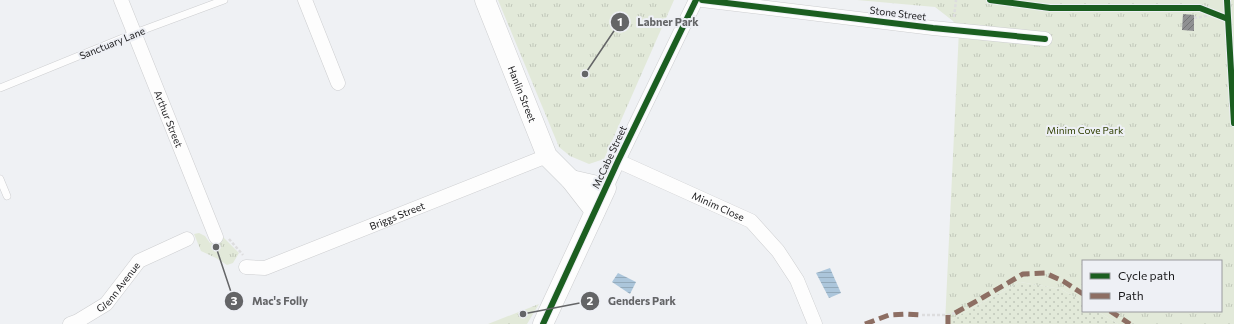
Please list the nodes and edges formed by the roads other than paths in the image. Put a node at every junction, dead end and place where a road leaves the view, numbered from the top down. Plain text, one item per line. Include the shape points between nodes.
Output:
1 (121, 0) edge
2 (224, 0) edge
3 (306, 0) edge
4 (486, 0) edge
5 (696, 0) edge
6 (702, 0) edge
7 (135, 34) junction
8 (1045, 39) dead end
9 (338, 83) dead end
10 (0, 88) edge
11 (547, 156) junction
12 (618, 161) junction
13 (0, 179) edge
14 (571, 180) junction
15 (606, 188) junction
16 (7, 196) dead end
17 (595, 211) junction
18 (216, 237) road end
19 (187, 239) dead end
20 (246, 267) road end
21 (70, 324) edge
22 (544, 324) edge
23 (815, 324) edge

1 - 7 street, Arthur Street
2 - 7 lane, Sanctuary Lane
3 - 9 street
4 - 11 street, Hanlin Street
5 - 12 street, McCabe Street
6 - 8 street, Stone Street
7 - 10 lane, Sanctuary Lane
7 - 18 street, Arthur Street
11 - 14 street, Hanlin Street
11 - 20 street, Briggs Street via 264,268
12 - 15 street, McCabe Street
12 - 23 street, Minim Close via 751,221 778,251 797,280
13 - 16 lane
14 - 15 street
14 - 17 street, Hanlin Street
15 - 17 street, McCabe Street
17 - 22 street, McCabe Street
19 - 21 street, Glenn Avenue via 139,261 106,304

